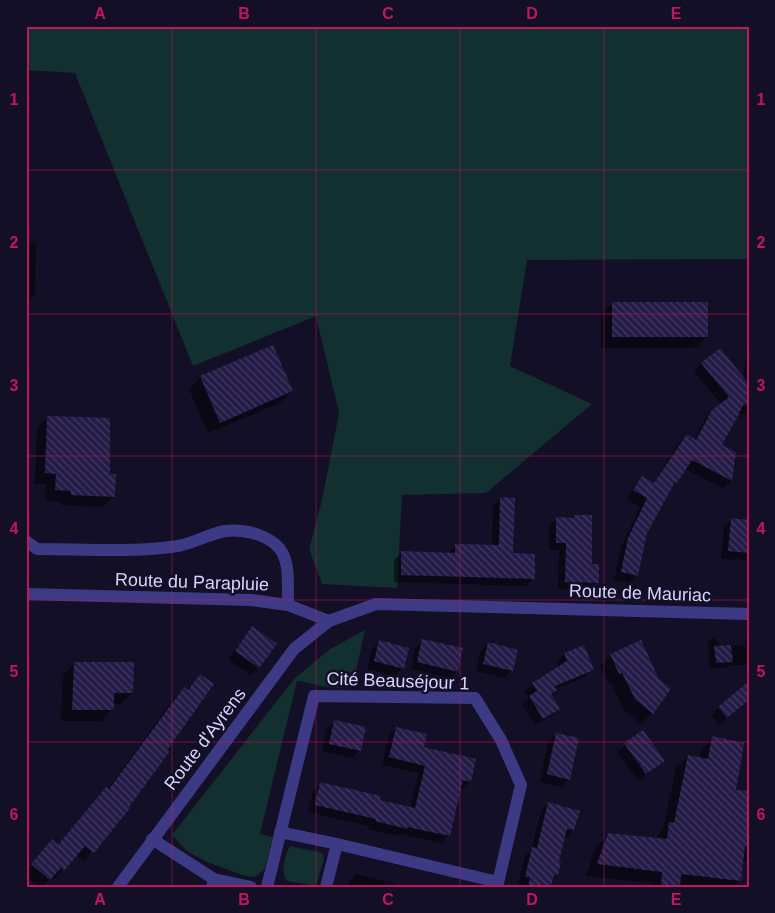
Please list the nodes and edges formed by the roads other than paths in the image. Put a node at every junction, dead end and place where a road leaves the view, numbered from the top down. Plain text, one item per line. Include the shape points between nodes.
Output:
1 (26, 541) edge
2 (26, 594) edge
3 (288, 605) junction
4 (749, 614) edge
5 (329, 621) junction
6 (280, 832) junction
7 (152, 839) junction
8 (337, 844) junction
9 (213, 883) edge
10 (497, 884) edge
11 (118, 887) edge
12 (251, 887) edge
13 (267, 887) edge
14 (326, 887) edge

1 - 3 street via 37,549 148,549 180,545 225,531 263,536 277,545 285,560
2 - 3 street, Route du Parapluie via 252,600
3 - 5 street, Route du Parapluie
4 - 5 street, Route de Mauriac via 376,604
5 - 7 street, Route d'Ayrens via 294,649
6 - 8 street
6 - 10 street, Cité Beauséjour 1 via 314,696 475,698 501,740 522,785
6 - 13 street, Cité Beauséjour 1
7 - 9 street
7 - 11 street, Route d'Ayrens
8 - 10 street
8 - 14 street
9 - 12 street

